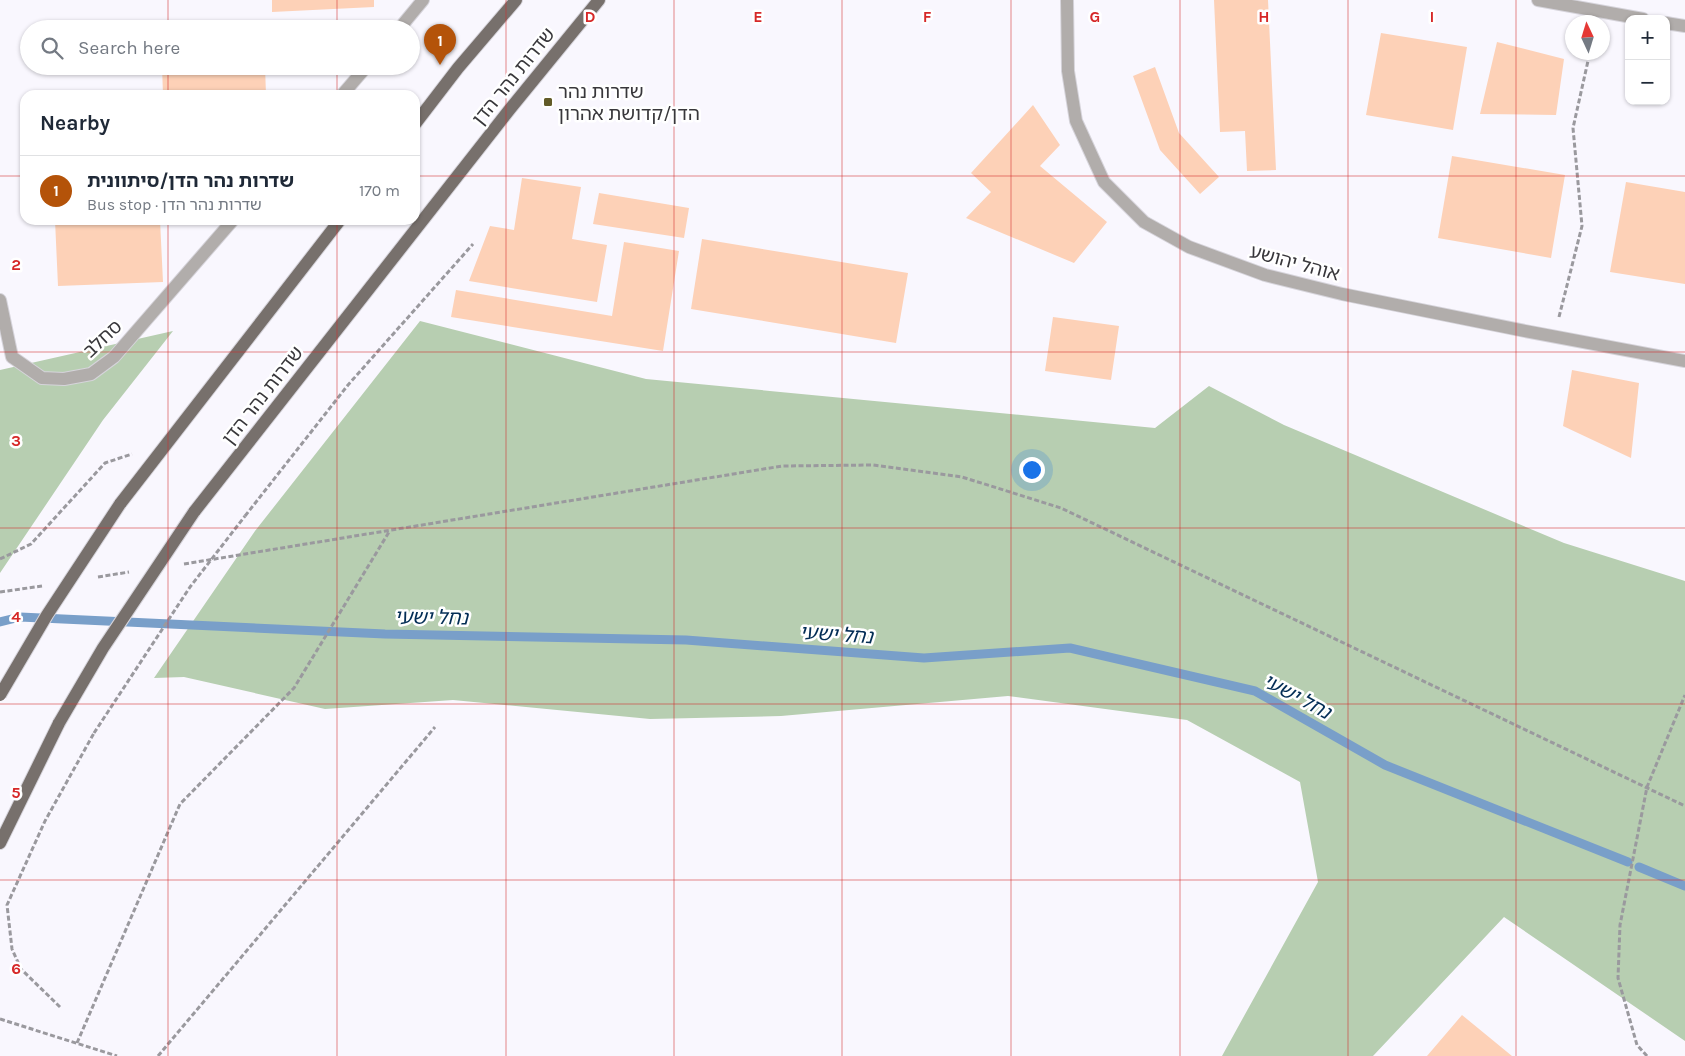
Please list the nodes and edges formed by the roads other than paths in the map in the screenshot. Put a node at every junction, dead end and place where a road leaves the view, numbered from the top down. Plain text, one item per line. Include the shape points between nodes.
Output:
1 (422, 0) edge
2 (516, 0) edge
3 (599, 0) edge
4 (1067, 0) edge
5 (1538, 0) edge
6 (1625, 16) edge
7 (406, 20) edge
8 (1670, 24) edge
9 (1685, 26) edge
10 (359, 75) edge
11 (346, 90) edge
12 (420, 117) edge
13 (420, 223) edge
14 (229, 225) edge
15 (336, 225) edge
16 (419, 225) edge
17 (0, 300) edge
18 (1685, 361) edge
19 (0, 695) edge
20 (0, 843) edge

1 - 7 street
2 - 12 main road
3 - 13 main road, שדרות נהר הדן, bridge
4 - 18 street, אוהל יהושע via 1068,70 1076,121 1104,182 1144,222 1189,247 1265,275 1342,294
5 - 6 street
8 - 9 street
10 - 11 street
14 - 17 street, סחלב via 114,357 90,374 64,379 42,378 12,357
15 - 19 main road, bridge via 120,504 47,615
16 - 20 main road, שדרות נהר הדן, bridge via 194,512 103,648 59,723

